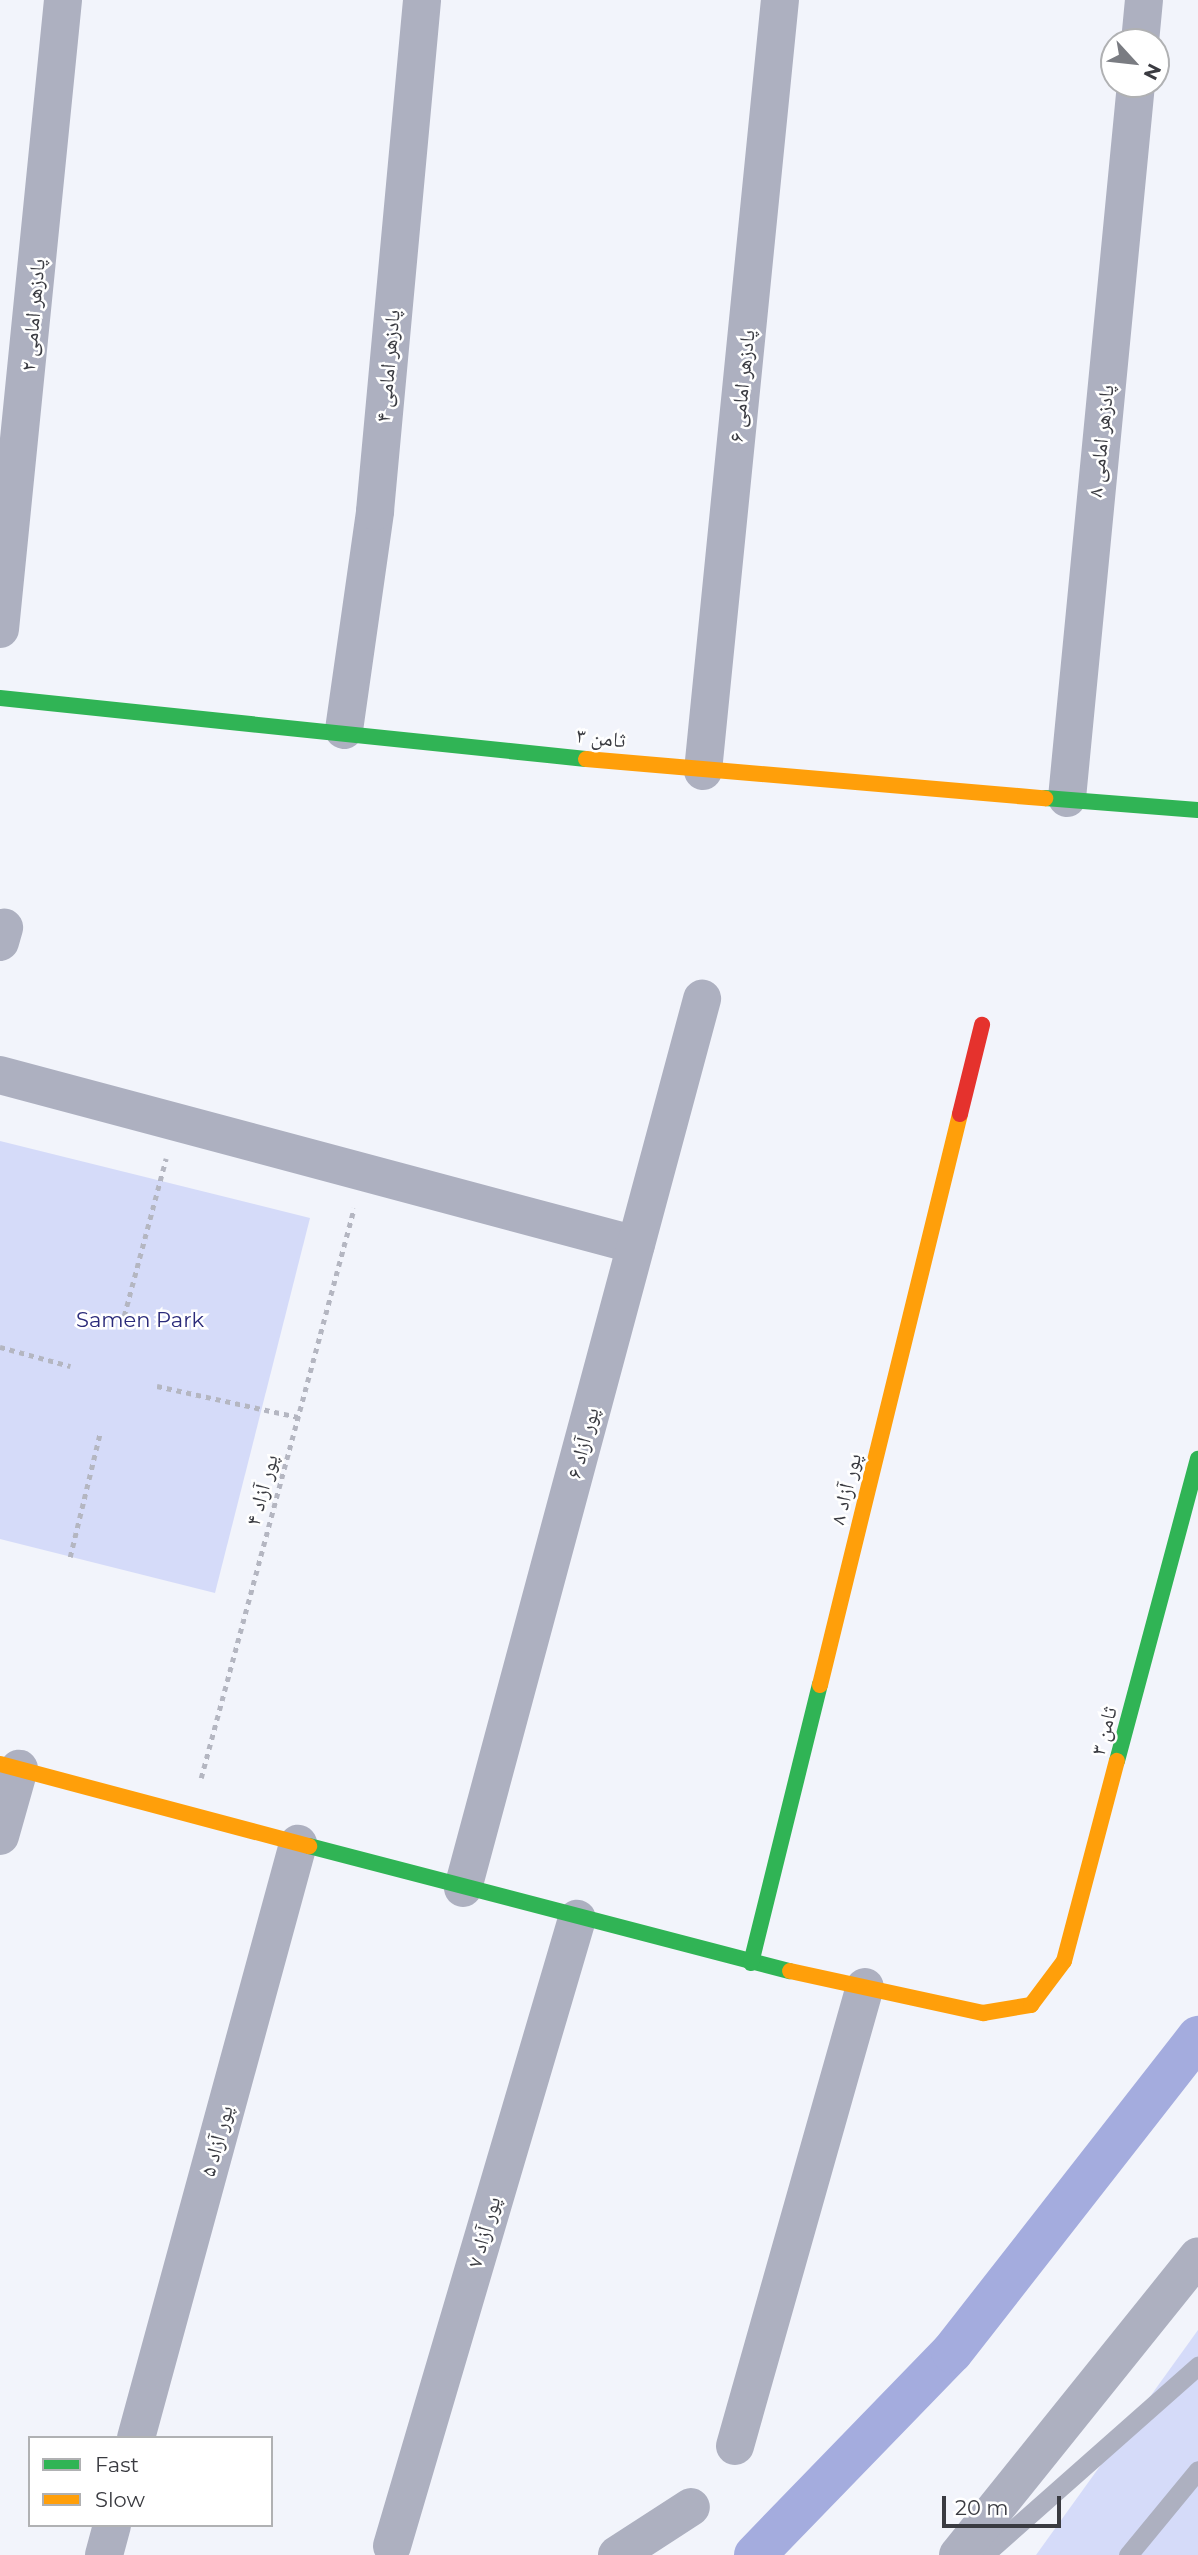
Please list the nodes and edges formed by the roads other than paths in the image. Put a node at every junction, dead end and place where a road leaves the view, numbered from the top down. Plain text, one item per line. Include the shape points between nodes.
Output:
1 (63, 0) edge
2 (422, 0) edge
3 (780, 0) edge
4 (1144, 0) edge
5 (1141, 28) edge
6 (1135, 98) edge
7 (0, 629) edge
8 (0, 698) edge
9 (344, 730) junction
10 (703, 771) junction
11 (1067, 798) junction
12 (1198, 810) edge
13 (702, 999) dead end
14 (982, 1025) dead end
15 (0, 1076) edge
16 (636, 1245) junction
17 (1198, 1459) edge
18 (9, 1767) edge
19 (0, 1836) edge
20 (298, 1844) junction
21 (463, 1888) junction
22 (577, 1919) junction
23 (751, 1963) junction
24 (865, 1987) junction
25 (1198, 2256) edge
26 (1198, 2366) edge
27 (137, 2436) edge
28 (735, 2446) dead end
29 (1198, 2470) edge
30 (691, 2507) dead end
31 (111, 2527) edge
32 (392, 2546) dead end
33 (104, 2555) edge
34 (617, 2555) edge
35 (958, 2555) edge
36 (984, 2555) edge
37 (1128, 2555) edge

1 - 7 street, پادزهر امامی ۲
2 - 9 street, پادزهر امامی ۴ via 375,510
3 - 10 street, پادزهر امامی ۶
4 - 5 street
6 - 11 street, پادزهر امامی ۸
8 - 9 street, ثامن ۳
9 - 10 street, ثامن ۳
10 - 11 street, ثامن ۳
11 - 12 street, ثامن ۳
13 - 16 street, پور آزاد ۶
14 - 23 street, پور آزاد ۸
15 - 16 street
16 - 21 street, پور آزاد ۶
17 - 24 street, ثامن ۳ via 1064,1961 1031,2005 983,2013
18 - 19 street
18 - 20 street
20 - 21 street
20 - 27 street, پور آزاد ۵
21 - 22 street
22 - 23 street
22 - 32 street, پور آزاد ۷
23 - 24 street
24 - 28 street
25 - 35 street
26 - 36 lane
29 - 37 lane
30 - 34 street
31 - 33 street

